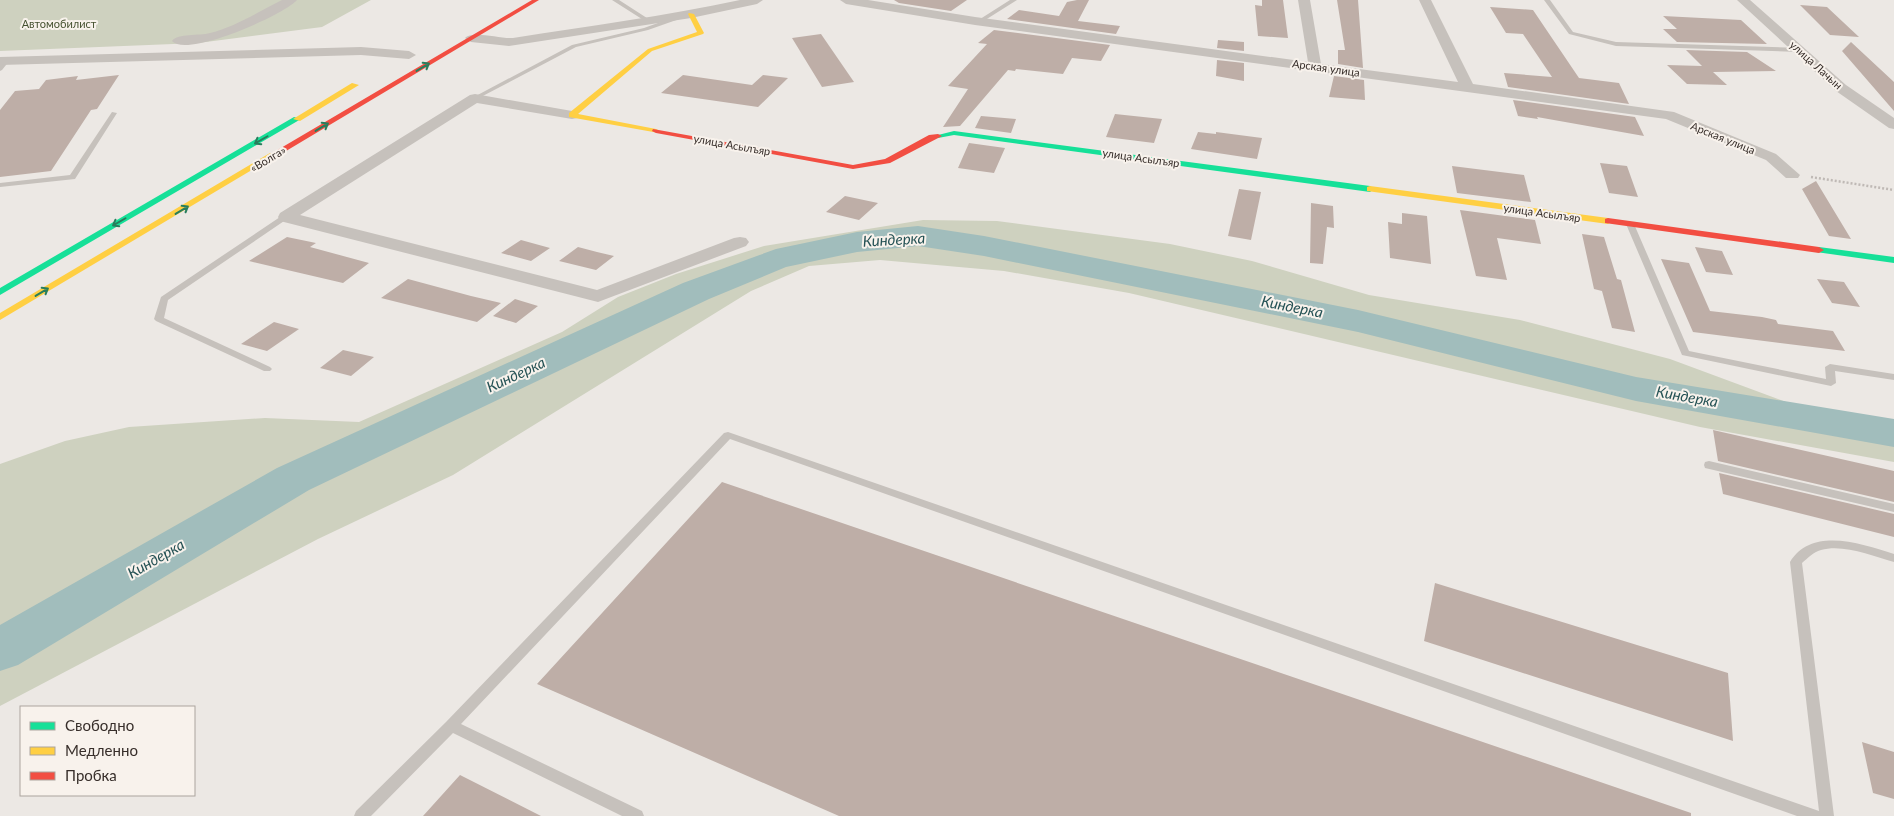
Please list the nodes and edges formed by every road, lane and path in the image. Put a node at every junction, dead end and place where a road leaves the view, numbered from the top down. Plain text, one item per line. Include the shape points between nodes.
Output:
1 (291, 0) edge
2 (536, 0) edge
3 (616, 0) edge
4 (757, 0) edge
5 (846, 0) edge
6 (1014, 0) edge
7 (1304, 0) edge
8 (1425, 0) edge
9 (1547, 0) edge
10 (1743, 0) edge
11 (691, 14) junction
12 (647, 20) junction
13 (980, 21) junction
14 (471, 38) junction
15 (164, 41) dead end
16 (1800, 50) junction
17 (413, 52) joint
18 (2, 63) edge
19 (392, 64) dead end
20 (1315, 67) junction
21 (367, 79) dead end
22 (1468, 88) junction
23 (475, 98) junction
24 (114, 113) dead end
25 (572, 115) junction
26 (1894, 125) edge
27 (1792, 174) joint
28 (0, 185) edge
29 (1894, 190) edge
30 (286, 217) junction
31 (1630, 224) junction
32 (740, 242) dead end
33 (1894, 260) edge
34 (0, 292) edge
35 (0, 317) edge
36 (267, 369) dead end
37 (1894, 377) edge
38 (1709, 464) dead end
39 (1894, 508) edge
40 (1894, 558) edge
41 (450, 726) junction
42 (361, 816) edge
43 (636, 816) edge
44 (1816, 816) edge
45 (1826, 816) edge

1 - 15 street via 222,35 195,41
2 - 14 main road, «Волга»
3 - 12 lane
4 - 11 street
5 - 13 street, Арская улица
6 - 13 lane
7 - 20 street
8 - 22 street
9 - 16 lane via 1571,33 1616,44
10 - 16 street, улица Лачын
11 - 12 street
11 - 23 lane via 646,29 574,46
11 - 25 main road via 701,33 650,50
12 - 14 street via 509,42
13 - 20 street, Арская улица
35 -> 14 main road, «Волга»
16 - 26 street, улица Лачын via 1841,88
17 - 18 street
17 - 19 main road
20 - 22 street, Арская улица
21 -> 34 main road, «Волга»
22 - 27 street, Арская улица via 1669,116 1770,157
23 - 25 street
23 - 30 street
24 - 28 lane via 72,177
25 - 31 main road, улица Асылъяр via 853,167 887,161 932,137 954,133
27 - 29 path
30 - 32 street via 598,296
30 - 36 lane via 164,299 159,319
31 - 33 main road, улица Асылъяр
31 - 37 lane via 1684,353 1831,383 1830,367
38 - 39 lane
40 - 45 lane via 1864,549 1832,545 1813,548 1796,562
41 - 42 lane
41 - 43 lane
41 - 44 lane via 728,435

